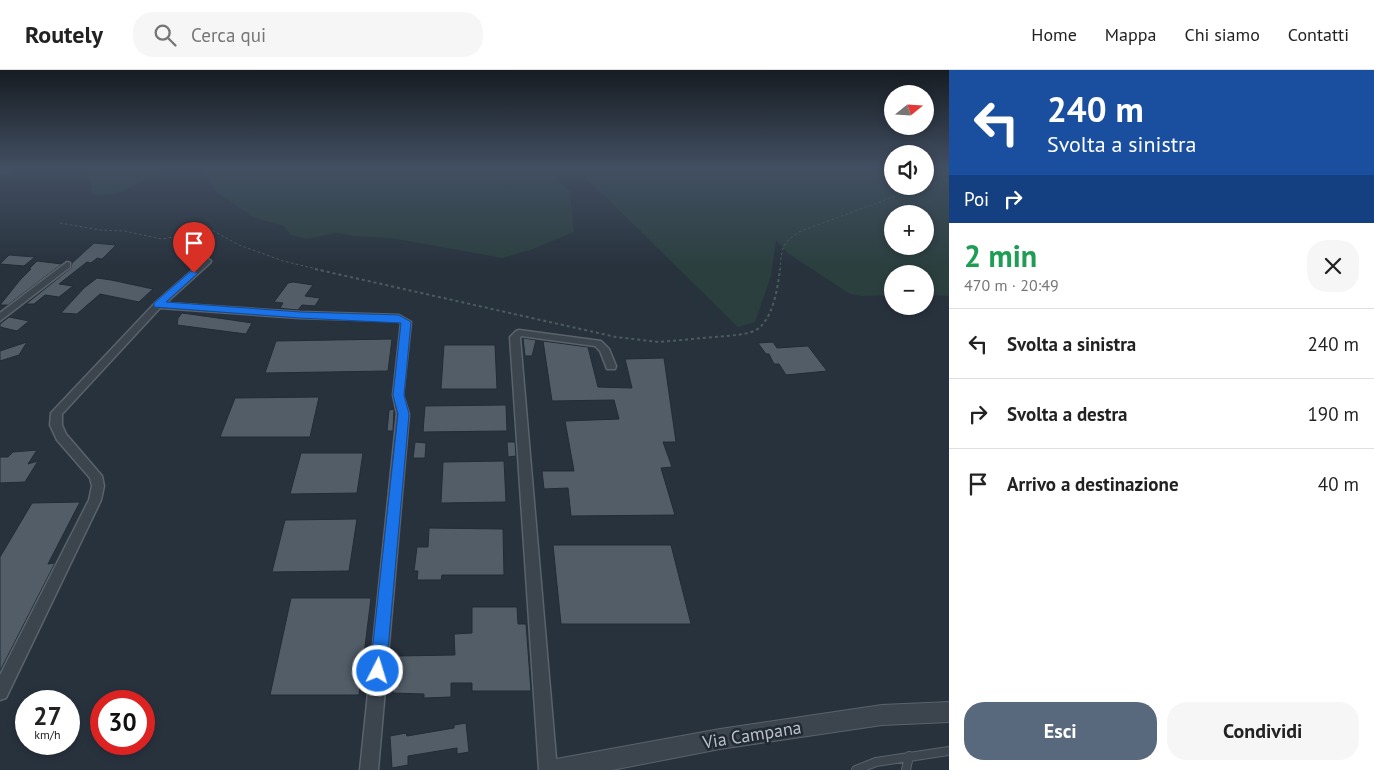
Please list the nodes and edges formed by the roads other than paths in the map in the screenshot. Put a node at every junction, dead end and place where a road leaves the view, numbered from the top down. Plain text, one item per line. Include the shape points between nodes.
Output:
1 (207, 261) dead end
2 (67, 265) dead end
3 (158, 305) junction
4 (0, 318) edge
5 (611, 366) dead end
6 (0, 692) edge
7 (949, 712) edge
8 (949, 751) edge
9 (909, 756) junction
10 (369, 770) edge
11 (548, 770) edge
12 (556, 770) edge
13 (856, 770) edge
14 (906, 770) edge

1 - 3 street
2 - 4 street
3 - 6 street via 58,413 56,425 61,437 96,476 98,486 95,500
3 - 10 street via 399,318 406,322 398,395 403,414
5 - 11 street via 598,343 519,333 515,337
7 - 12 street, Via Campana via 882,715
8 - 9 lane
9 - 13 lane via 876,762
9 - 14 lane

